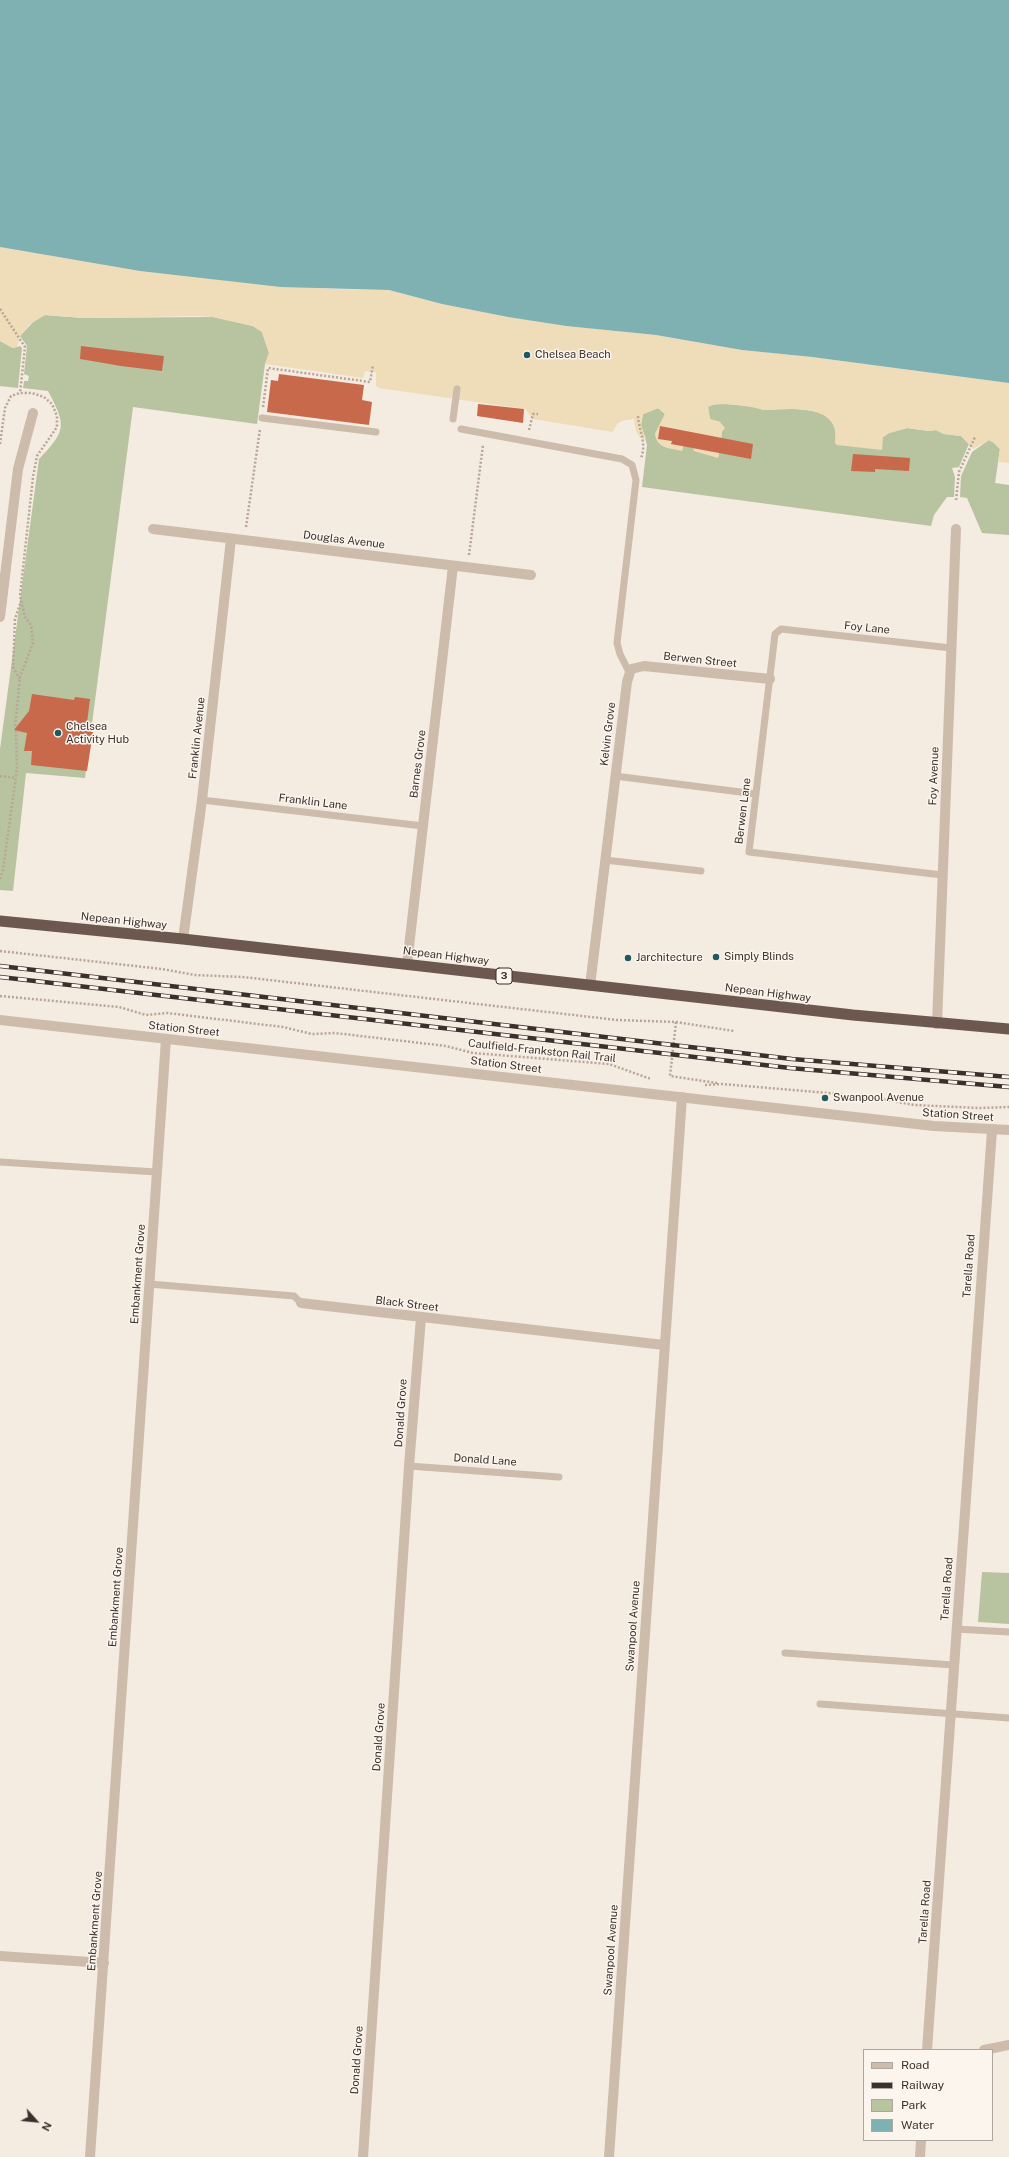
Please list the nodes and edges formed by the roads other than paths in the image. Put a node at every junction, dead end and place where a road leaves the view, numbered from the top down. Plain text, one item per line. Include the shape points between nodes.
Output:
1 (457, 389) dead end
2 (33, 413) dead end
3 (262, 418) dead end
4 (453, 419) dead end
5 (461, 429) dead end
6 (376, 432) dead end
7 (153, 529) dead end
8 (956, 529) dead end
9 (231, 539) junction
10 (453, 566) junction
11 (531, 575) dead end
12 (0, 617) edge
13 (781, 629) joint
14 (950, 648) junction
15 (629, 672) junction
16 (770, 679) junction
17 (615, 776) junction
18 (756, 794) junction
19 (202, 800) junction
20 (423, 826) junction
21 (605, 860) junction
22 (702, 870) dead end
23 (942, 875) junction
24 (0, 921) edge
25 (183, 940) junction
26 (406, 964) junction
27 (590, 986) junction
28 (0, 1020) edge
29 (937, 1024) junction
30 (1009, 1029) edge
31 (166, 1039) junction
32 (682, 1097) junction
33 (992, 1130) junction
34 (1009, 1130) edge
35 (0, 1162) edge
36 (156, 1172) junction
37 (149, 1284) junction
38 (301, 1303) joint
39 (421, 1318) junction
40 (664, 1345) junction
41 (409, 1466) junction
42 (559, 1476) dead end
43 (956, 1629) junction
44 (1009, 1632) edge
45 (785, 1653) dead end
46 (953, 1665) junction
47 (820, 1704) dead end
48 (950, 1714) junction
49 (1009, 1718) edge
50 (0, 1956) edge
51 (104, 1963) junction
52 (1009, 2045) edge
53 (927, 2049) edge
54 (989, 2049) edge
55 (921, 2141) edge
56 (90, 2157) edge
57 (363, 2157) edge
58 (609, 2157) edge
59 (920, 2157) edge

1 - 4 lane
2 - 12 street via 18,469
3 - 6 lane
5 - 15 lane via 622,459 634,469 636,488 617,643
7 - 9 street, Douglas Avenue
8 - 14 street, Foy Avenue
9 - 10 street, Douglas Avenue
9 - 19 street, Franklin Avenue
10 - 11 street, Douglas Avenue
10 - 20 street, Barnes Grove
13 - 14 lane, Foy Lane
13 - 16 lane, Berwen Lane via 775,634
14 - 23 street, Foy Avenue
15 - 16 street, Berwen Street via 634,667 644,666
15 - 17 street, Kelvin Grove
16 - 18 lane, Berwen Lane
17 - 18 lane
17 - 21 street, Kelvin Grove
18 - 23 lane, Berwen Lane via 749,852
19 - 20 lane, Franklin Lane
19 - 25 street, Franklin Avenue
20 - 26 street, Barnes Grove
21 - 22 lane
21 - 27 street, Kelvin Grove
23 - 29 street, Foy Avenue
24 - 25 highway, Nepean Highway / 3
25 - 26 highway, Nepean Highway / 3
26 - 27 highway, Nepean Highway / 3
27 - 29 highway, Nepean Highway / 3
28 - 31 street, Station Street
29 - 30 highway, Nepean Highway / 3
31 - 32 street, Station Street
31 - 36 street, Embankment Grove
32 - 33 street, Station Street via 934,1126
32 - 40 street, Swanpool Avenue
33 - 34 street, Station Street
33 - 43 street, Tarella Road
35 - 36 lane
36 - 37 street, Embankment Grove
37 - 38 lane, Black Street via 294,1296
37 - 51 street, Embankment Grove
38 - 39 street, Black Street
39 - 40 street, Black Street
39 - 41 street, Donald Grove
40 - 58 street, Swanpool Avenue
41 - 42 lane, Donald Lane
41 - 57 street, Donald Grove
43 - 44 lane
43 - 46 street, Tarella Road
45 - 46 lane
46 - 48 street, Tarella Road
47 - 48 lane
48 - 49 lane
48 - 53 street, Tarella Road
50 - 51 street
51 - 56 street, Embankment Grove
52 - 54 street
55 - 59 street

